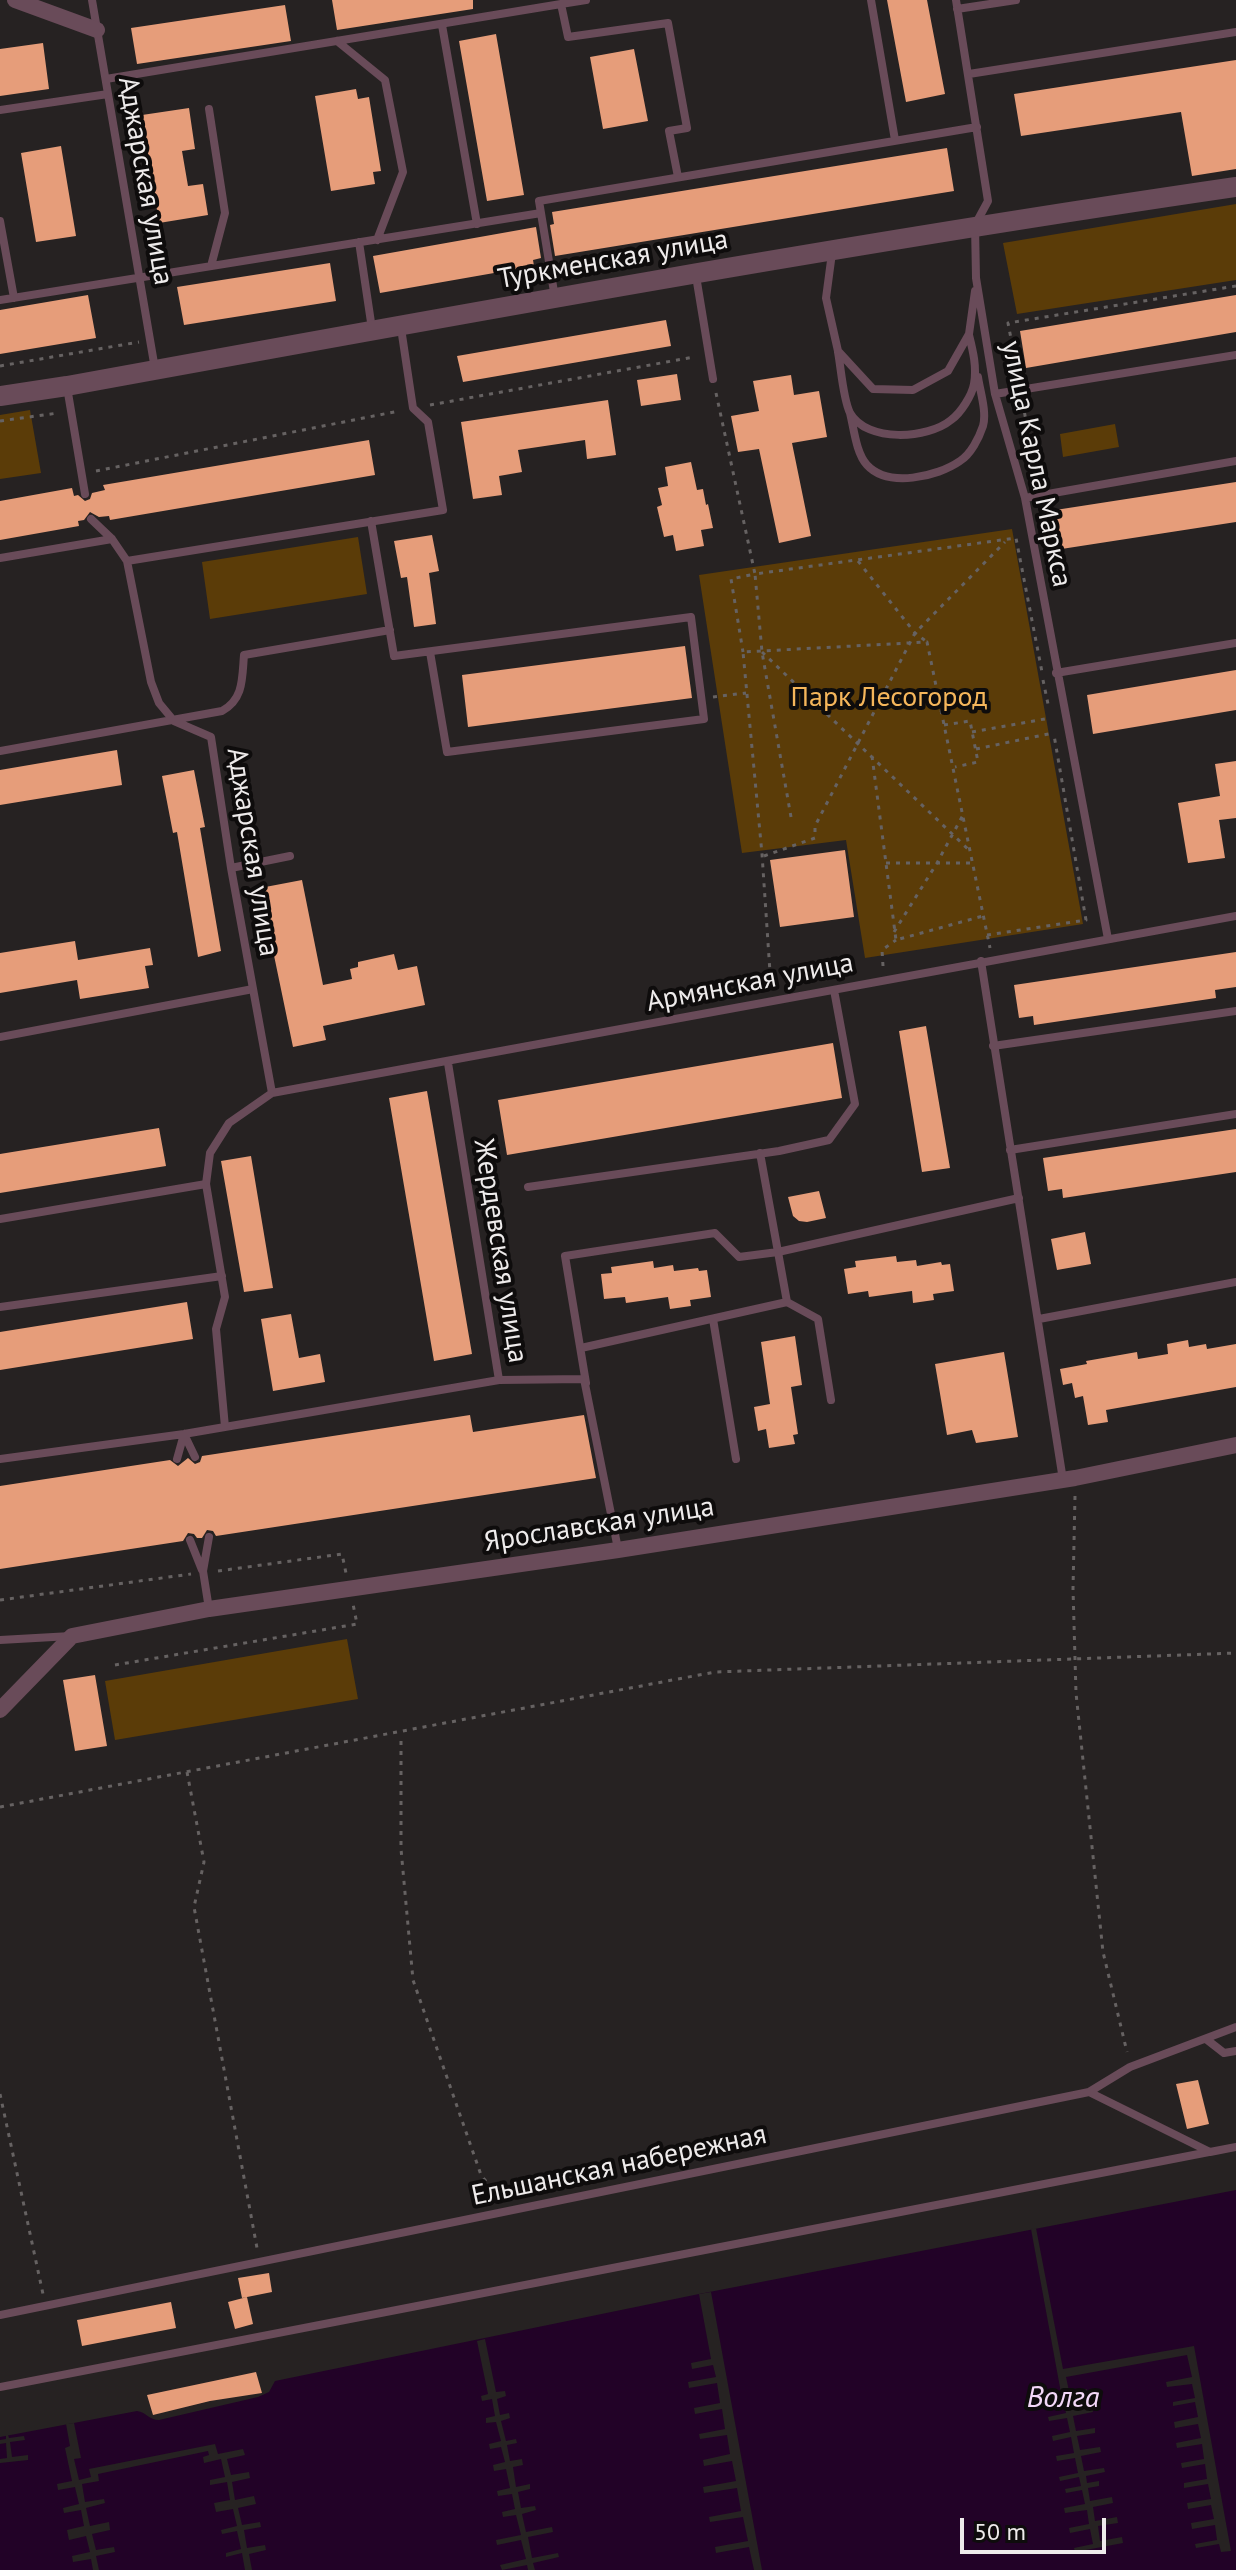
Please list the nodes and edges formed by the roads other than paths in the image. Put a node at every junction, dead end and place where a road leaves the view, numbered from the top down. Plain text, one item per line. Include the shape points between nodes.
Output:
1 (9, 0) edge
2 (15, 0) edge
3 (92, 0) edge
4 (586, 0) edge
5 (871, 0) edge
6 (1016, 0) edge
7 (0, 1) edge
8 (561, 4) junction
9 (957, 4) edge
10 (442, 25) junction
11 (97, 30) junction
12 (1236, 32) edge
13 (337, 41) junction
14 (969, 74) junction
15 (106, 79) junction
16 (108, 94) junction
17 (209, 109) dead end
18 (0, 110) edge
19 (977, 127) junction
20 (895, 140) junction
21 (678, 177) junction
22 (1236, 187) edge
23 (541, 213) junction
24 (0, 221) edge
25 (477, 224) junction
26 (975, 225) junction
27 (377, 240) junction
28 (359, 242) junction
29 (833, 249) junction
30 (211, 266) junction
31 (696, 275) junction
32 (139, 277) junction
33 (976, 278) junction
34 (14, 298) junction
35 (555, 298) junction
36 (0, 300) edge
37 (401, 327) junction
38 (372, 332) junction
39 (969, 334) junction
40 (838, 351) junction
41 (1236, 355) edge
42 (975, 361) junction
43 (155, 370) junction
44 (713, 379) road end
45 (67, 386) junction
46 (995, 394) junction
47 (0, 396) edge
48 (850, 412) junction
49 (1236, 461) edge
50 (85, 494) dead end
51 (1025, 498) junction
52 (91, 519) dead end
53 (371, 521) junction
54 (112, 539) junction
55 (0, 558) edge
56 (127, 561) junction
57 (390, 630) junction
58 (1236, 643) edge
59 (430, 652) junction
60 (1056, 673) junction
61 (174, 721) junction
62 (0, 751) edge
63 (290, 856) dead end
64 (231, 868) junction
65 (1236, 916) edge
66 (1108, 939) junction
67 (981, 961) junction
68 (253, 989) junction
69 (834, 990) junction
70 (1236, 1011) edge
71 (0, 1037) edge
72 (993, 1046) junction
73 (448, 1063) junction
74 (272, 1093) junction
75 (1236, 1114) edge
76 (1010, 1150) junction
77 (760, 1153) junction
78 (206, 1184) junction
79 (528, 1187) dead end
80 (1019, 1198) junction
81 (0, 1219) edge
82 (778, 1252) junction
83 (222, 1276) junction
84 (1236, 1282) edge
85 (787, 1302) junction
86 (0, 1307) edge
87 (713, 1319) junction
88 (1039, 1319) junction
89 (581, 1348) junction
90 (499, 1380) junction
91 (587, 1384) junction
92 (831, 1400) dead end
93 (225, 1427) junction
94 (184, 1434) junction
95 (1236, 1445) edge
96 (195, 1457) dead end
97 (0, 1459) edge
98 (177, 1459) dead end
99 (736, 1459) dead end
100 (1069, 1479) junction
101 (209, 1537) dead end
102 (190, 1540) dead end
103 (618, 1550) junction
104 (203, 1572) junction
105 (209, 1609) junction
106 (72, 1636) junction
107 (0, 1640) edge
108 (0, 1710) edge
109 (1236, 2027) edge
110 (1206, 2039) junction
111 (1236, 2051) edge
112 (1089, 2092) junction
113 (1236, 2147) edge
114 (1210, 2152) junction
115 (0, 2315) edge
116 (0, 2387) edge

1 - 7 street
2 - 11 street
3 - 11 lane, Аджарская улица
4 - 8 lane
5 - 20 lane
6 - 9 lane
8 - 10 lane
8 - 21 lane via 568,37 668,23 687,128 669,131
9 - 14 lane, улица Карла Маркса
10 - 13 lane
10 - 25 lane
11 - 15 lane, Аджарская улица
12 - 14 lane
13 - 15 lane
13 - 27 lane via 385,80 403,172
14 - 19 lane, улица Карла Маркса
15 - 16 lane, Аджарская улица
16 - 18 lane
16 - 32 lane, Аджарская улица
17 - 30 lane via 225,213
19 - 20 lane
19 - 26 lane, улица Карла Маркса via 988,201
20 - 21 lane
21 - 23 lane via 539,201
22 - 26 street, Туркменская улица
23 - 25 lane
23 - 35 lane
24 - 34 lane
25 - 27 lane
26 - 29 street, Туркменская улица
26 - 33 lane, улица Карла Маркса
27 - 28 lane
28 - 30 lane
28 - 38 lane
29 - 31 street, Туркменская улица
29 - 40 lane via 826,298
30 - 32 lane
31 - 35 street, Туркменская улица
31 - 44 lane
32 - 34 lane
32 - 43 lane, Аджарская улица
33 - 39 lane
33 - 46 lane, улица Карла Маркса
34 - 36 lane
35 - 37 street, Туркменская улица
37 - 38 street, Туркменская улица
37 - 53 lane via 413,408 428,422 443,510
38 - 43 street, Туркменская улица
39 - 40 lane via 948,371 913,390 873,389
39 - 42 lane
40 - 48 lane
41 - 46 lane
42 - 48 lane via 974,386 951,421 889,436 863,426
42 - 48 lane via 985,421 973,447 949,467 917,476 882,475 867,466 859,451
43 - 45 street, Туркменская улица
45 - 47 street, Туркменская улица
45 - 50 lane
46 - 51 lane, улица Карла Маркса
49 - 51 lane
51 - 60 lane, улица Карла Маркса
52 - 54 lane
53 - 56 lane
53 - 57 lane
54 - 55 lane
54 - 56 lane
56 - 61 lane via 151,682
57 - 59 lane via 394,656
57 - 61 lane via 244,655 240,694 233,705
58 - 60 lane
59 - 59 lane via 447,752 704,719 691,617
60 - 66 lane, улица Карла Маркса
61 - 62 lane
61 - 64 lane, Аджарская улица via 211,737
63 - 64 lane
64 - 68 lane, Аджарская улица
65 - 66 lane, Армянская улица
66 - 67 lane, Армянская улица
67 - 69 lane, Армянская улица
67 - 72 lane
68 - 71 lane
68 - 74 lane, Аджарская улица
69 - 73 lane, Армянская улица
69 - 77 lane via 855,1104 829,1140
70 - 72 lane
72 - 76 lane
73 - 74 lane, Армянская улица
73 - 90 lane, Жердевская улица
74 - 78 lane via 229,1123 210,1153
75 - 76 lane
76 - 80 lane
77 - 79 lane
77 - 82 lane
78 - 81 lane
78 - 83 lane
80 - 82 lane
80 - 88 lane
82 - 85 lane
82 - 89 lane via 739,1257 715,1233 565,1256
83 - 86 lane
83 - 93 lane via 225,1297 216,1329
84 - 88 lane
85 - 87 lane
85 - 92 lane via 818,1319
87 - 89 lane
87 - 99 lane
88 - 100 lane
89 - 91 lane
90 - 91 lane, Жердевская улица via 584,1379
90 - 93 lane
91 - 103 lane
93 - 94 lane
94 - 96 lane
94 - 97 lane
94 - 98 lane
95 - 100 street, Ярославская улица
100 - 103 street, Ярославская улица
101 - 104 lane
102 - 104 lane
103 - 105 street, Ярославская улица
104 - 105 lane
105 - 106 street, Ярославская улица
106 - 107 lane
106 - 108 street
109 - 110 lane, Ельшанская набережная
110 - 111 lane via 1224,2053
110 - 112 lane, Ельшанская набережная via 1130,2067
112 - 114 lane
112 - 115 lane, Ельшанская набережная
113 - 114 lane
114 - 116 lane

